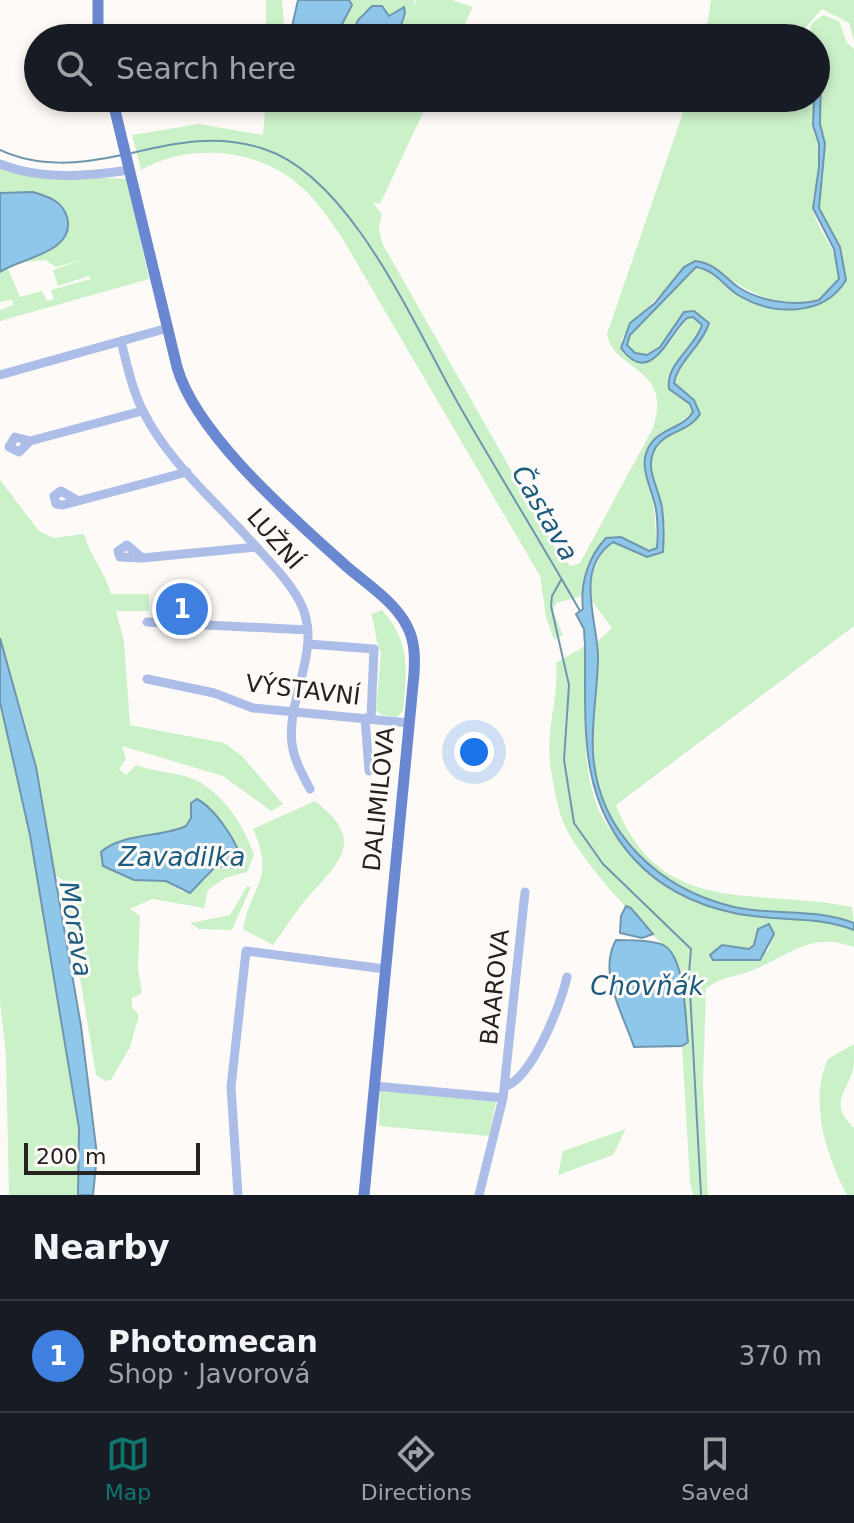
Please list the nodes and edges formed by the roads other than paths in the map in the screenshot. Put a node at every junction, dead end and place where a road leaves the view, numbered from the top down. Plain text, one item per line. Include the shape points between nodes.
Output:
1 (98, 0) edge
2 (98, 24) edge
3 (116, 112) edge
4 (0, 164) edge
5 (130, 167) junction
6 (168, 328) junction
7 (121, 341) junction
8 (0, 375) edge
9 (142, 411) junction
10 (30, 441) dead end
11 (187, 472) junction
12 (75, 499) dead end
13 (256, 547) junction
14 (142, 558) dead end
15 (147, 622) dead end
16 (308, 630) junction
17 (308, 644) junction
18 (147, 679) dead end
19 (294, 711) junction
20 (368, 718) junction
21 (409, 723) junction
22 (369, 771) dead end
23 (310, 789) dead end
24 (525, 892) dead end
25 (385, 969) junction
26 (567, 977) dead end
27 (374, 1086) junction
28 (504, 1092) junction
29 (238, 1195) edge
30 (364, 1195) edge
31 (479, 1195) edge

1 - 2 main road
3 - 5 main road, DALIMILOVA
4 - 5 street via 60,177
5 - 6 main road, DALIMILOVA
6 - 7 street
6 - 21 main road, DALIMILOVA via 191,401 252,474 402,618 414,653
7 - 8 street
7 - 9 street, LUŽNÍ
9 - 10 street
9 - 11 street, LUŽNÍ
11 - 12 street
11 - 13 street, LUŽNÍ
13 - 14 street
13 - 16 street, LUŽNÍ via 300,602
15 - 16 street
16 - 17 street, LUŽNÍ
17 - 19 street, LUŽNÍ
17 - 20 street via 374,649
18 - 19 street, VÝSTAVNÍ via 214,693 253,708
19 - 20 street, VÝSTAVNÍ
19 - 23 street, LUŽNÍ via 292,746
20 - 21 street, VÝSTAVNÍ
20 - 22 street
21 - 25 main road, DALIMILOVA
24 - 28 street, BAAROVA
25 - 27 main road, DALIMILOVA
25 - 29 street via 246,951 231,1087
26 - 28 street, BAAROVA via 561,1007
27 - 28 street
27 - 30 main road, DALIMILOVA
28 - 31 street, BAAROVA

